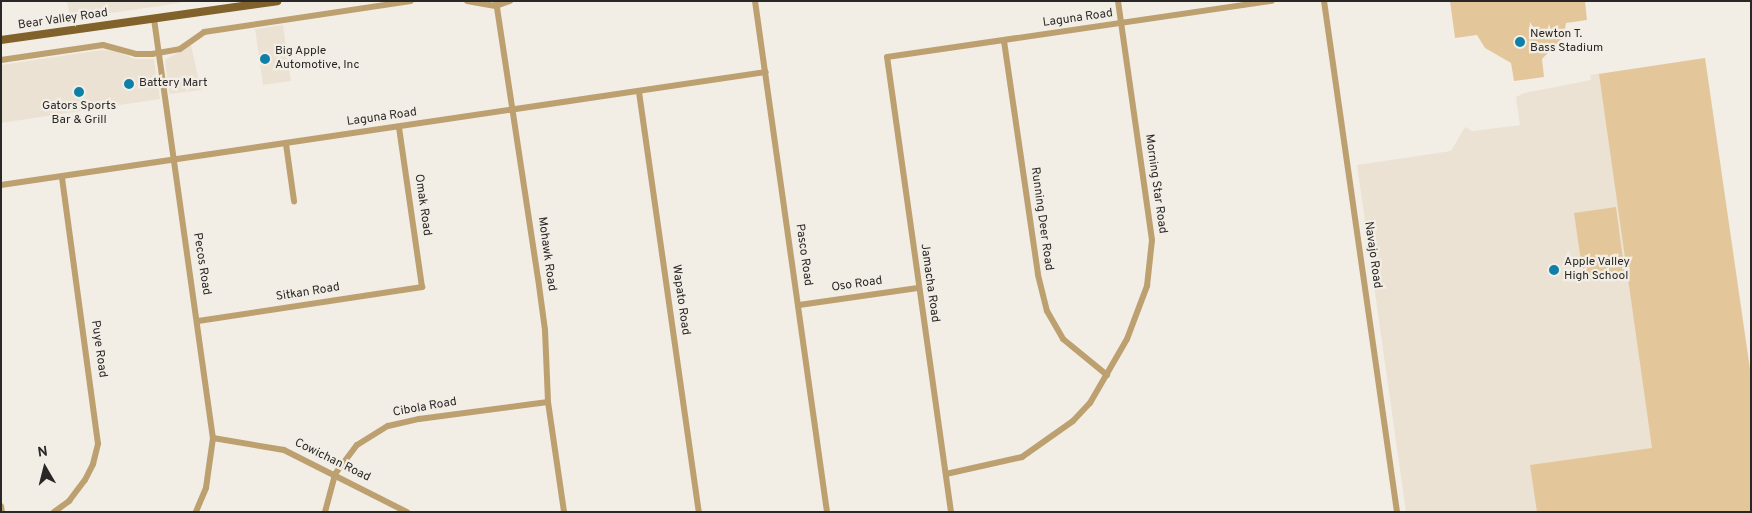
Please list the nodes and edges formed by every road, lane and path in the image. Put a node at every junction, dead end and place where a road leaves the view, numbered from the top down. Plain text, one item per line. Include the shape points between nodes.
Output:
1 (277, 1) edge
2 (411, 1) edge
3 (467, 1) edge
4 (510, 1) edge
5 (755, 1) edge
6 (1118, 1) edge
7 (1272, 1) edge
8 (1324, 1) edge
9 (496, 4) edge
10 (154, 19) junction
11 (1121, 24) junction
12 (1, 40) edge
13 (1004, 41) junction
14 (159, 53) junction
15 (887, 57) joint
16 (1, 60) edge
17 (766, 72) junction
18 (640, 92) junction
19 (512, 110) junction
20 (400, 127) junction
21 (286, 144) junction
22 (174, 159) junction
23 (62, 176) junction
24 (1, 185) edge
25 (294, 201) dead end
26 (422, 287) joint
27 (918, 288) junction
28 (799, 305) junction
29 (198, 321) junction
30 (1107, 375) junction
31 (548, 402) junction
32 (213, 438) junction
33 (335, 474) junction
34 (946, 474) junction
35 (1, 506) edge
36 (2, 512) edge
37 (54, 512) edge
38 (196, 512) edge
39 (325, 512) edge
40 (407, 512) edge
41 (564, 512) edge
42 (699, 512) edge
43 (827, 512) edge
44 (951, 512) edge
45 (1397, 512) edge

1 - 10 main road, Bear Valley Road
2 - 14 street via 204,32 180,49
3 - 9 street
4 - 9 street
5 - 17 street, Pasco Road
6 - 11 street, Morning Star Road
7 - 11 street, Laguna Road
8 - 45 street, Navajo Road
9 - 19 street, Mohawk Road
10 - 12 main road, Bear Valley Road
10 - 14 street, Pecos Road
11 - 13 street, Laguna Road
11 - 30 street, Morning Star Road via 1152,240 1147,286 1128,339
13 - 15 street, Laguna Road
13 - 30 street, Running Deer Road via 1038,275 1047,311 1062,338
14 - 16 street via 136,54 104,45
14 - 22 street, Pecos Road
15 - 27 street, Jamacha Road
17 - 18 street, Laguna Road
17 - 28 street, Pasco Road
18 - 19 street, Laguna Road
18 - 42 street, Wapato Road
19 - 20 street, Laguna Road
19 - 31 street, Mohawk Road via 545,330
20 - 21 street, Laguna Road
20 - 26 street, Omak Road
21 - 22 street, Laguna Road
21 - 25 street
22 - 23 street, Laguna Road
22 - 29 street, Pecos Road
23 - 24 street, Laguna Road
23 - 37 street, Puye Road via 98,444 85,480
26 - 29 street, Sitkan Road
27 - 28 street, Oso Road
27 - 34 street, Jamacha Road
28 - 43 street, Pasco Road
29 - 32 street, Pecos Road
30 - 34 street, Morning Star Road via 1090,404 1073,422 1022,457
31 - 33 street, Cibola Road via 420,418 388,426 357,445
31 - 41 street, Mohawk Road
32 - 33 street, Cowichan Road via 284,450
32 - 38 street, Pecos Road via 206,488
33 - 39 street, Cibola Road
33 - 40 street, Cowichan Road
34 - 44 street, Jamacha Road
35 - 36 street

